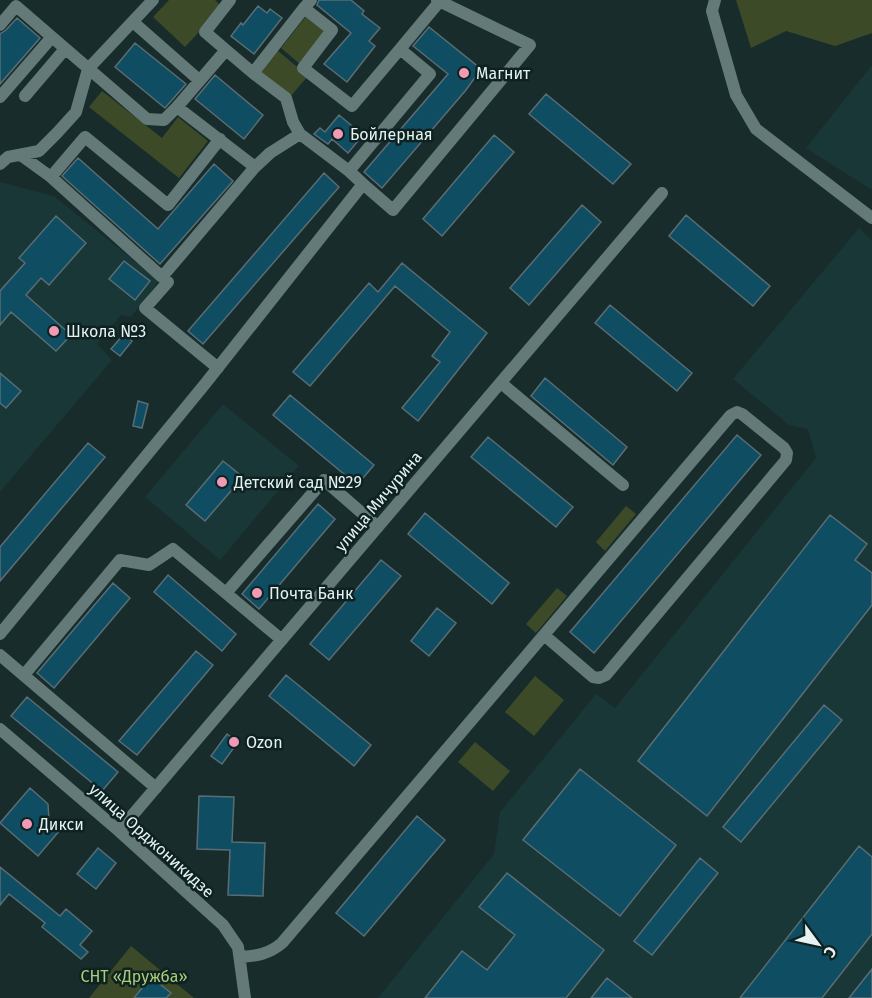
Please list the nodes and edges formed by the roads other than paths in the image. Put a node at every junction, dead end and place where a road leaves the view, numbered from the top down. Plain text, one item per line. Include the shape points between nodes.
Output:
1 (153, 0) edge
2 (230, 0) edge
3 (715, 0) edge
4 (438, 1) edge
5 (307, 4) edge
6 (133, 22) junction
7 (0, 25) edge
8 (52, 37) junction
9 (65, 49) junction
10 (400, 49) junction
11 (226, 51) junction
12 (88, 69) junction
13 (253, 73) junction
14 (199, 80) junction
15 (25, 96) dead end
16 (0, 97) edge
17 (177, 107) junction
18 (300, 134) junction
19 (220, 139) junction
20 (22, 156) junction
21 (0, 164) edge
22 (255, 167) junction
23 (349, 171) junction
24 (51, 177) junction
25 (363, 184) junction
26 (662, 193) dead end
27 (872, 218) edge
28 (162, 277) junction
29 (218, 368) junction
30 (501, 383) junction
31 (623, 485) dead end
32 (378, 527) junction
33 (226, 593) junction
34 (0, 634) edge
35 (544, 635) junction
36 (282, 640) junction
37 (0, 655) edge
38 (24, 675) junction
39 (0, 729) edge
40 (156, 788) junction
41 (119, 831) junction
42 (240, 957) junction
43 (245, 998) edge

1 - 6 street
2 - 11 street via 205,32
3 - 27 street via 712,11 736,95 756,129
4 - 10 street
4 - 25 street via 530,45 393,210
5 - 10 street via 332,30 303,68 352,106
5 - 13 street
6 - 12 street
6 - 14 street
7 - 8 street via 16,6
8 - 9 street
8 - 16 street
9 - 12 street
9 - 15 street
10 - 23 street via 430,74
11 - 13 street
11 - 14 street
12 - 17 street via 147,119 164,120
12 - 20 street via 76,112 39,151
13 - 18 street via 286,98
14 - 17 street
17 - 19 street
18 - 22 street
18 - 23 street
19 - 22 street
19 - 24 street via 168,205 85,137
20 - 21 street via 8,157
20 - 24 street
22 - 28 street
23 - 25 street
24 - 28 street
25 - 29 street
26 - 30 street, улица Мичурина
28 - 29 street via 168,282 145,309
29 - 34 street
30 - 31 street
30 - 32 street, улица Мичурина
32 - 33 street via 324,480
32 - 36 street, улица Мичурина
33 - 36 street
33 - 38 street via 173,549 149,565 120,561
35 - 35 street via 731,415 742,414 784,448 786,460 606,675 593,677
35 - 42 street via 282,944 260,956
36 - 40 street, улица Мичурина
37 - 38 street
38 - 40 street
39 - 41 street, улица Орджоникидзе
40 - 41 street, улица Мичурина
41 - 42 street, улица Орджоникидзе via 223,925
42 - 43 street, улица Орджоникидзе

